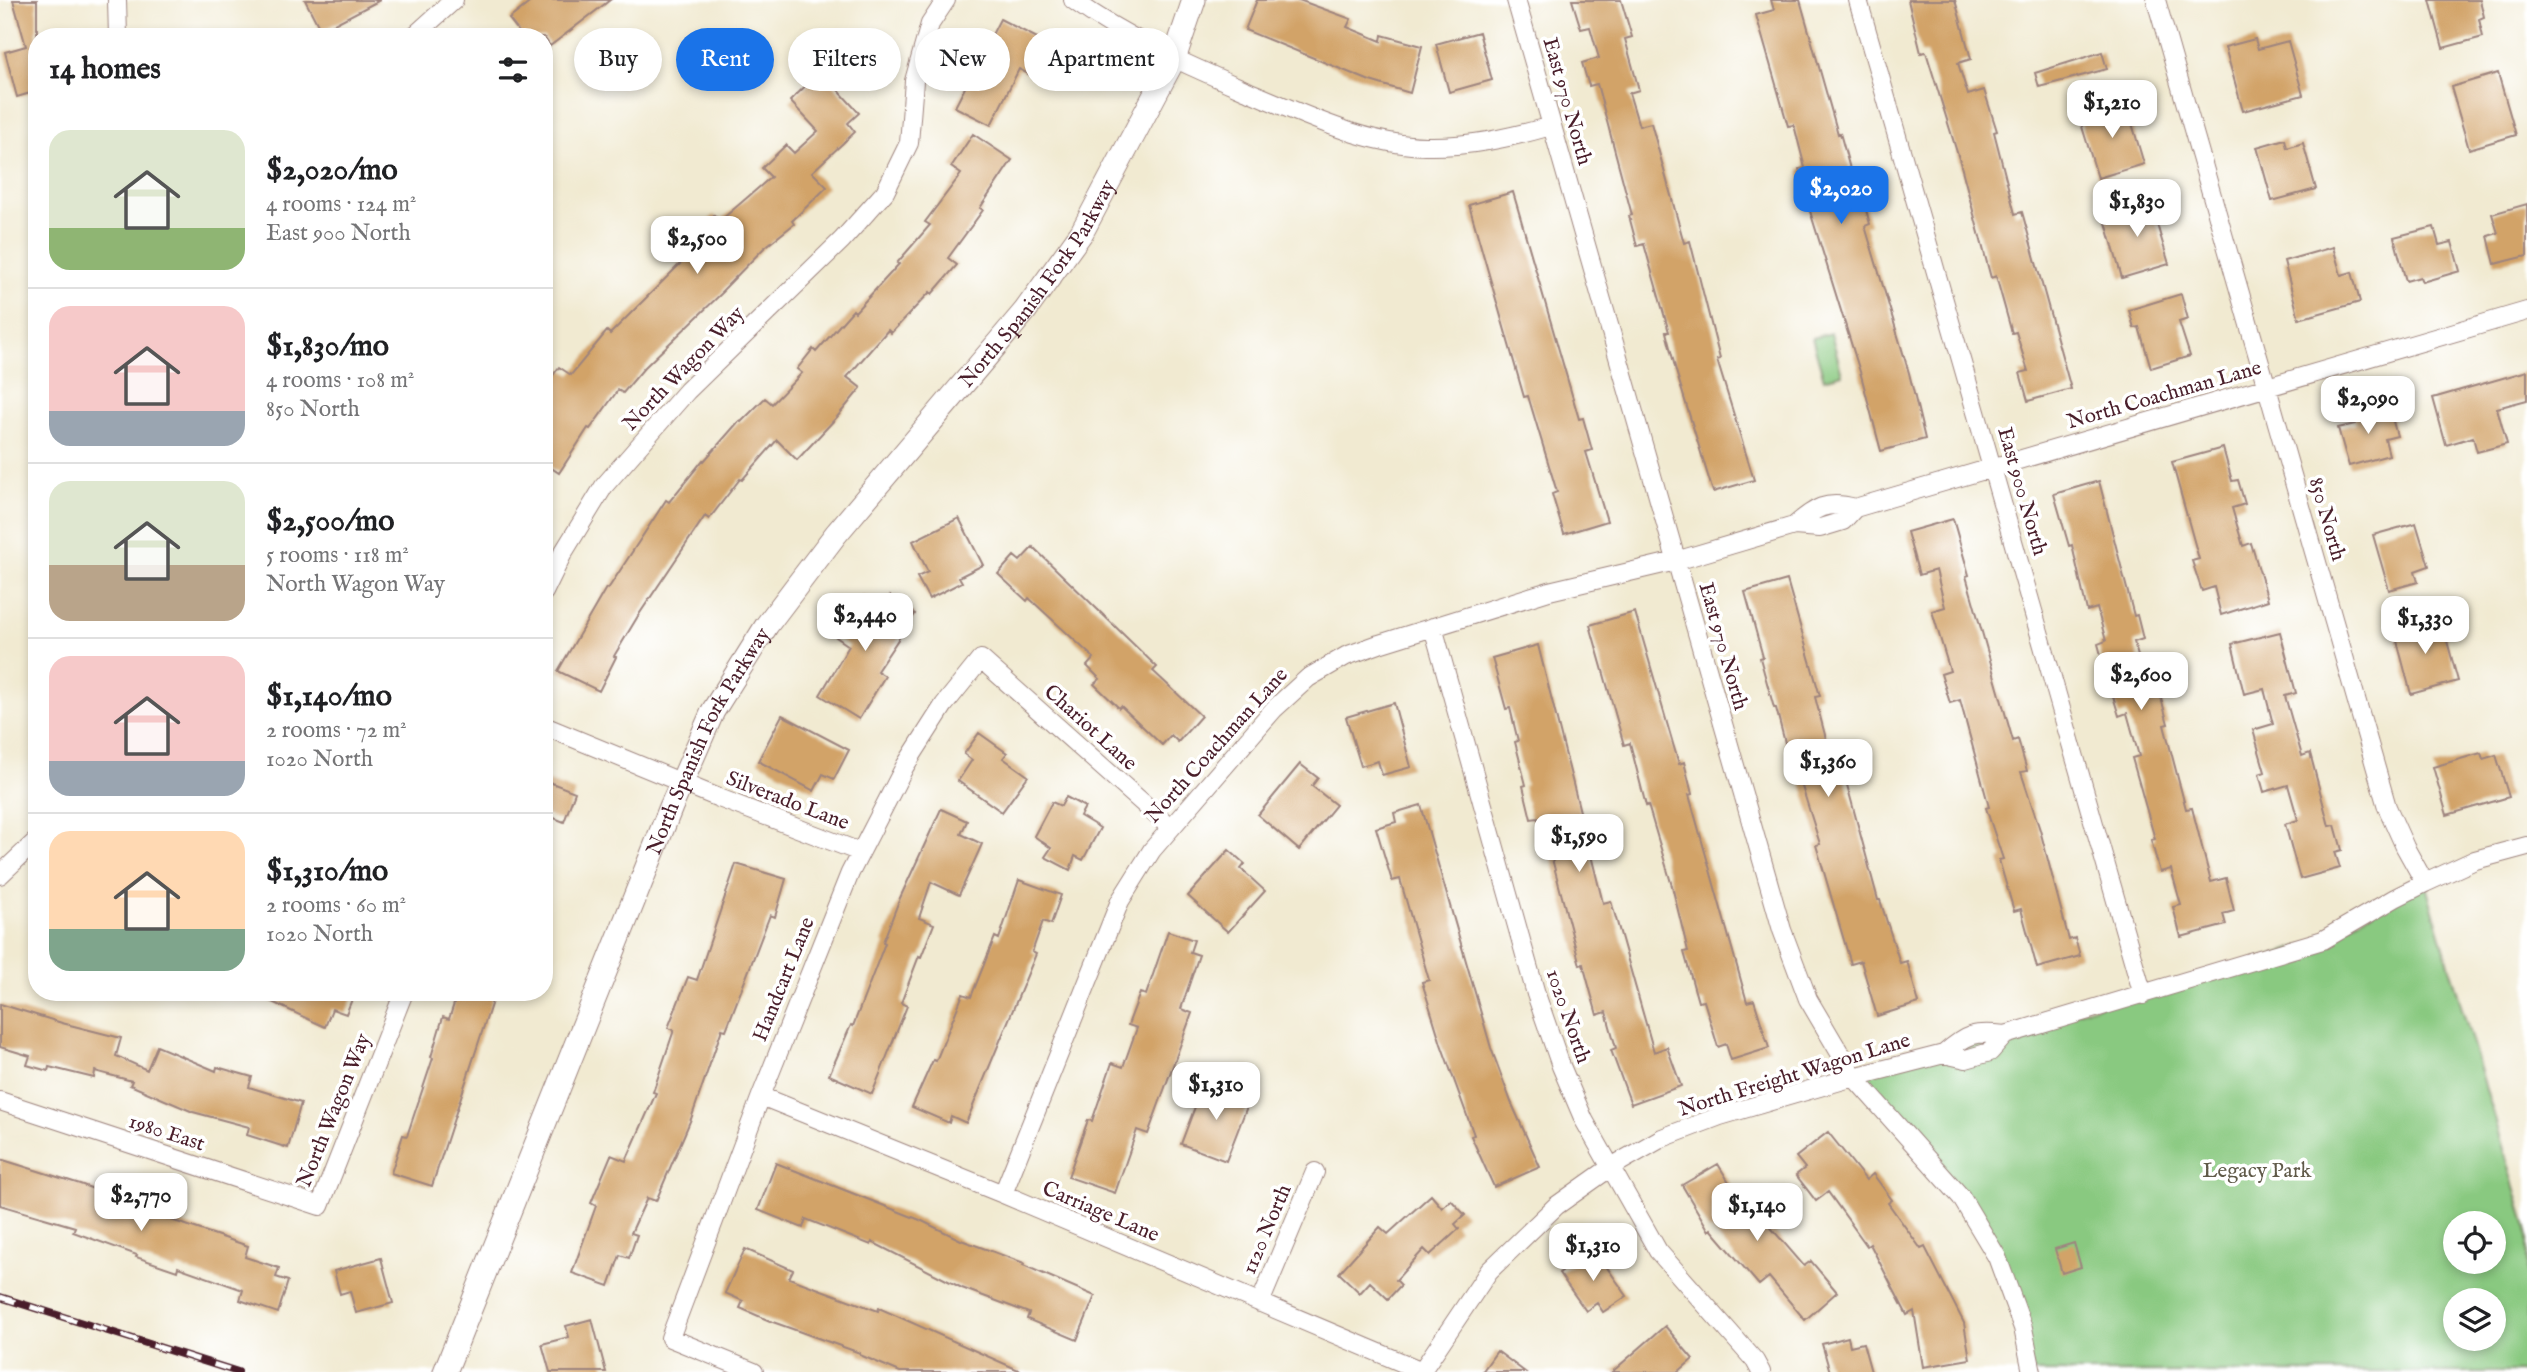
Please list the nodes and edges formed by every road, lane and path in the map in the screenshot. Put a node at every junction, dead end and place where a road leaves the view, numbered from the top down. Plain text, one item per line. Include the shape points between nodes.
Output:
1 (117, 0) edge
2 (454, 0) edge
3 (946, 0) edge
4 (1073, 0) edge
5 (1194, 0) edge
6 (1516, 0) edge
7 (1858, 0) edge
8 (2156, 0) edge
9 (118, 28) edge
10 (423, 28) edge
11 (1117, 28) edge
12 (1179, 44) edge
13 (1179, 61) edge
14 (1157, 91) edge
15 (1551, 126) junction
16 (2527, 311) edge
17 (2267, 388) junction
18 (1992, 467) junction
19 (1676, 561) junction
20 (553, 574) edge
21 (1433, 627) junction
22 (981, 659) joint
23 (553, 730) edge
24 (681, 783) junction
25 (1171, 828) junction
26 (2527, 846) edge
27 (28, 849) edge
28 (860, 852) junction
29 (0, 875) edge
30 (2425, 883) junction
31 (2143, 995) junction
32 (400, 1001) edge
33 (1854, 1077) junction
34 (761, 1096) junction
35 (0, 1101) edge
36 (1611, 1167) junction
37 (1315, 1172) dead end
38 (1003, 1194) junction
39 (320, 1206) joint
40 (1260, 1303) junction
41 (445, 1372) edge
42 (754, 1372) edge
43 (1422, 1372) edge
44 (1761, 1372) edge
45 (2032, 1372) edge

1 - 9 street
2 - 10 street
3 - 20 street, North Wagon Way via 930,24 914,81 909,143 885,192 687,391 604,486
4 - 11 street
5 - 12 street, North Spanish Fork Parkway
6 - 15 street, East 970 North
7 - 18 street, East 900 North
8 - 17 street, 850 North
13 - 15 street via 1329,125 1371,138 1423,146 1472,144
14 - 24 street, North Spanish Fork Parkway via 1082,232 1025,312 836,534 767,625 713,712
15 - 19 street, East 970 North
16 - 17 street, North Coachman Lane
17 - 18 street, North Coachman Lane
17 - 30 street, 850 North via 2387,807
18 - 19 street, North Coachman Lane via 1855,508 1843,521 1820,528 1794,526
18 - 31 street, East 900 North
19 - 21 street, North Coachman Lane via 1549,591
19 - 33 street, East 970 North via 1782,930 1808,999
21 - 25 street, North Coachman Lane via 1346,656 1308,678 1274,709
21 - 36 street, 1020 North via 1536,994 1584,1120
22 - 25 street, Chariot Lane
22 - 28 street, Handcart Lane via 944,705 905,766
23 - 24 street, Silverado Lane
24 - 28 street, Silverado Lane
24 - 41 street, North Spanish Fork Parkway
25 - 38 street, North Coachman Lane via 1120,901
26 - 30 street, North Freight Wagon Lane via 2475,860
27 - 29 street
28 - 34 street, Handcart Lane
30 - 31 street, North Freight Wagon Lane via 2323,940
31 - 33 street, North Freight Wagon Lane via 2006,1035 1990,1052 1966,1059 1944,1054
32 - 39 street, North Wagon Way
33 - 36 street, North Freight Wagon Lane via 1720,1116 1662,1138
33 - 45 street, East 970 North via 1961,1197 1997,1257 2023,1328
34 - 38 street, Carriage Lane
34 - 42 street, Handcart Lane via 670,1338
35 - 39 street, 1980 East
36 - 43 street, North Freight Wagon Lane via 1556,1206 1489,1271
36 - 44 street, 1020 North via 1658,1251
37 - 40 street, 1120 North
38 - 40 street, Carriage Lane
40 - 43 street, Carriage Lane

